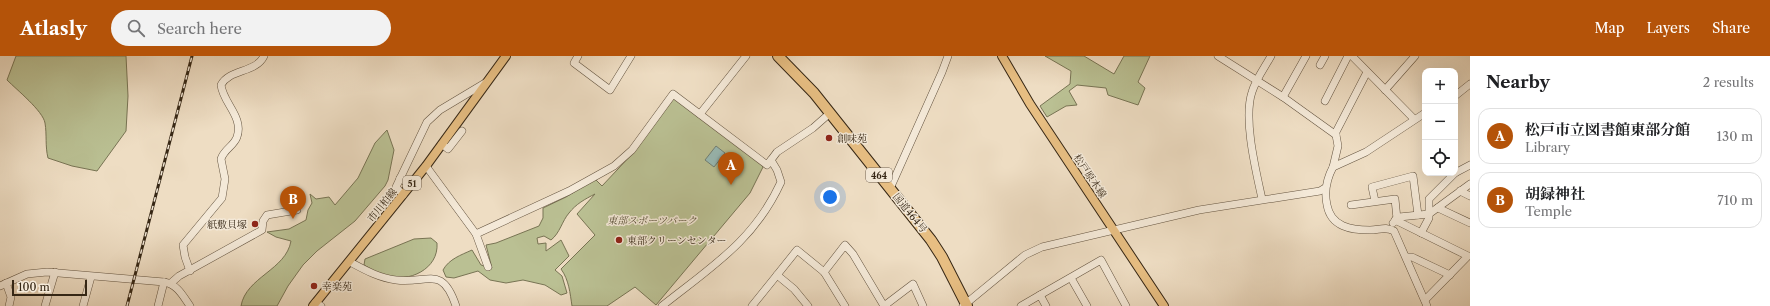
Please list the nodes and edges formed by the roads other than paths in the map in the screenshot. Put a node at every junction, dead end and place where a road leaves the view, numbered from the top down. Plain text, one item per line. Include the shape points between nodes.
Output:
1 (264, 56) edge
2 (506, 56) edge
3 (578, 56) edge
4 (631, 56) edge
5 (746, 56) edge
6 (778, 56) edge
7 (948, 56) edge
8 (1002, 56) edge
9 (1218, 56) edge
10 (1271, 56) edge
11 (1306, 56) edge
12 (1325, 56) edge
13 (1348, 56) edge
14 (1352, 56) edge
15 (1415, 56) edge
16 (1320, 65) dead end
17 (1367, 72) junction
18 (488, 80) junction
19 (1257, 80) junction
20 (1470, 84) edge
21 (1385, 90) junction
22 (1458, 94) edge
23 (1283, 97) junction
24 (1325, 101) dead end
25 (830, 113) junction
26 (700, 114) junction
27 (1422, 115) edge
28 (1414, 119) junction
29 (462, 131) dead end
30 (1336, 135) junction
31 (442, 144) junction
32 (770, 160) junction
33 (1470, 165) edge
34 (426, 166) junction
35 (1333, 167) junction
36 (1458, 171) edge
37 (1452, 176) edge
38 (400, 178) junction
39 (407, 183) dead end
40 (1470, 184) edge
41 (889, 187) junction
42 (1325, 188) junction
43 (1460, 191) junction
44 (403, 195) junction
45 (1470, 196) edge
46 (1262, 199) junction
47 (1375, 201) junction
48 (1351, 205) dead end
49 (1438, 208) junction
50 (297, 210) dead end
51 (1429, 214) junction
52 (1418, 215) junction
53 (1396, 219) junction
54 (1470, 223) edge
55 (1389, 228) junction
56 (1114, 230) junction
57 (1421, 233) junction
58 (476, 234) junction
59 (1469, 256) edge
60 (1407, 257) junction
61 (350, 262) junction
62 (488, 267) dead end
63 (190, 271) junction
64 (55, 272) junction
65 (824, 272) junction
66 (1450, 275) junction
67 (777, 276) junction
68 (91, 277) junction
69 (1071, 278) junction
70 (167, 283) junction
71 (3, 285) edge
72 (1040, 295) junction
73 (1426, 303) edge
74 (804, 304) edge
75 (317, 305) edge
76 (965, 305) edge
77 (9, 306) edge
78 (45, 306) edge
79 (83, 306) edge
80 (158, 306) edge
81 (190, 306) edge
82 (456, 306) edge
83 (662, 306) edge
84 (752, 306) edge
85 (845, 306) edge
86 (884, 306) edge
87 (923, 306) edge
88 (1021, 306) edge
89 (1046, 306) edge
90 (1087, 306) edge
91 (1126, 306) edge
92 (1164, 306) edge

1 - 63 street via 253,68 222,82 239,132 236,141 225,150 220,159 225,179 222,198 183,245
2 - 18 main road, 市川柏線 / 51
3 - 4 street via 574,63 610,90
5 - 26 street
6 - 25 highway, 国道464号 / 464
7 - 41 street
8 - 56 main road, 松戸原木線 via 1030,104
9 - 19 street
10 - 19 street
11 - 23 street
12 - 16 street
13 - 24 street
14 - 17 street
15 - 21 street
17 - 21 street
17 - 30 street
18 - 31 main road, 市川柏線 / 51
18 - 38 street via 440,110 432,118 422,132
19 - 23 street
19 - 46 street via 1251,96 1249,114
20 - 22 street
21 - 28 street
23 - 30 street
25 - 32 street
25 - 41 highway, 国道464号 / 464
26 - 32 street via 767,165
26 - 58 street via 673,94 632,150 614,166 569,191
27 - 28 street
28 - 35 street via 1370,149
29 - 31 street via 448,149
30 - 35 street via 1338,146
31 - 34 main road, 市川柏線 / 51
32 - 83 street via 781,182 763,216 732,251
33 - 36 street
34 - 44 main road, 市川柏線 / 51
34 - 58 street
35 - 42 street
37 - 51 street via 1429,199
38 - 39 street
38 - 44 street via 396,189
40 - 43 street
41 - 76 highway, 国道464号 / 464 via 937,248
42 - 46 street via 1317,192
42 - 55 street via 1332,220 1340,225 1370,230
43 - 45 street
43 - 49 street
44 - 61 main road, 市川柏線 / 51
46 - 56 street via 1199,210
47 - 48 street
47 - 52 street via 1372,187 1413,176
47 - 53 street via 1395,200
49 - 51 street
49 - 54 street
50 - 63 street via 267,215 262,230
51 - 52 street
51 - 57 street
52 - 53 street
53 - 55 street
53 - 57 street
55 - 60 street via 1398,237
56 - 76 street via 1032,250
56 - 92 main road, 松戸原木線
57 - 59 street
58 - 62 street
59 - 66 street
60 - 66 street
60 - 73 street
61 - 75 main road, 市川柏線 / 51
61 - 82 street via 386,278 439,280 451,292
63 - 70 street
64 - 68 street
64 - 71 street via 27,274
64 - 78 street
65 - 67 street via 797,250
65 - 85 street
65 - 86 street via 845,245 854,254
66 - 73 street
67 - 74 street via 794,289
67 - 84 street
68 - 70 street
68 - 79 street
69 - 72 street
69 - 90 street
69 - 91 street via 1101,260
70 - 80 street
70 - 81 street via 180,291
71 - 77 street via 11,296
72 - 88 street
72 - 89 street
86 - 87 street via 913,284

